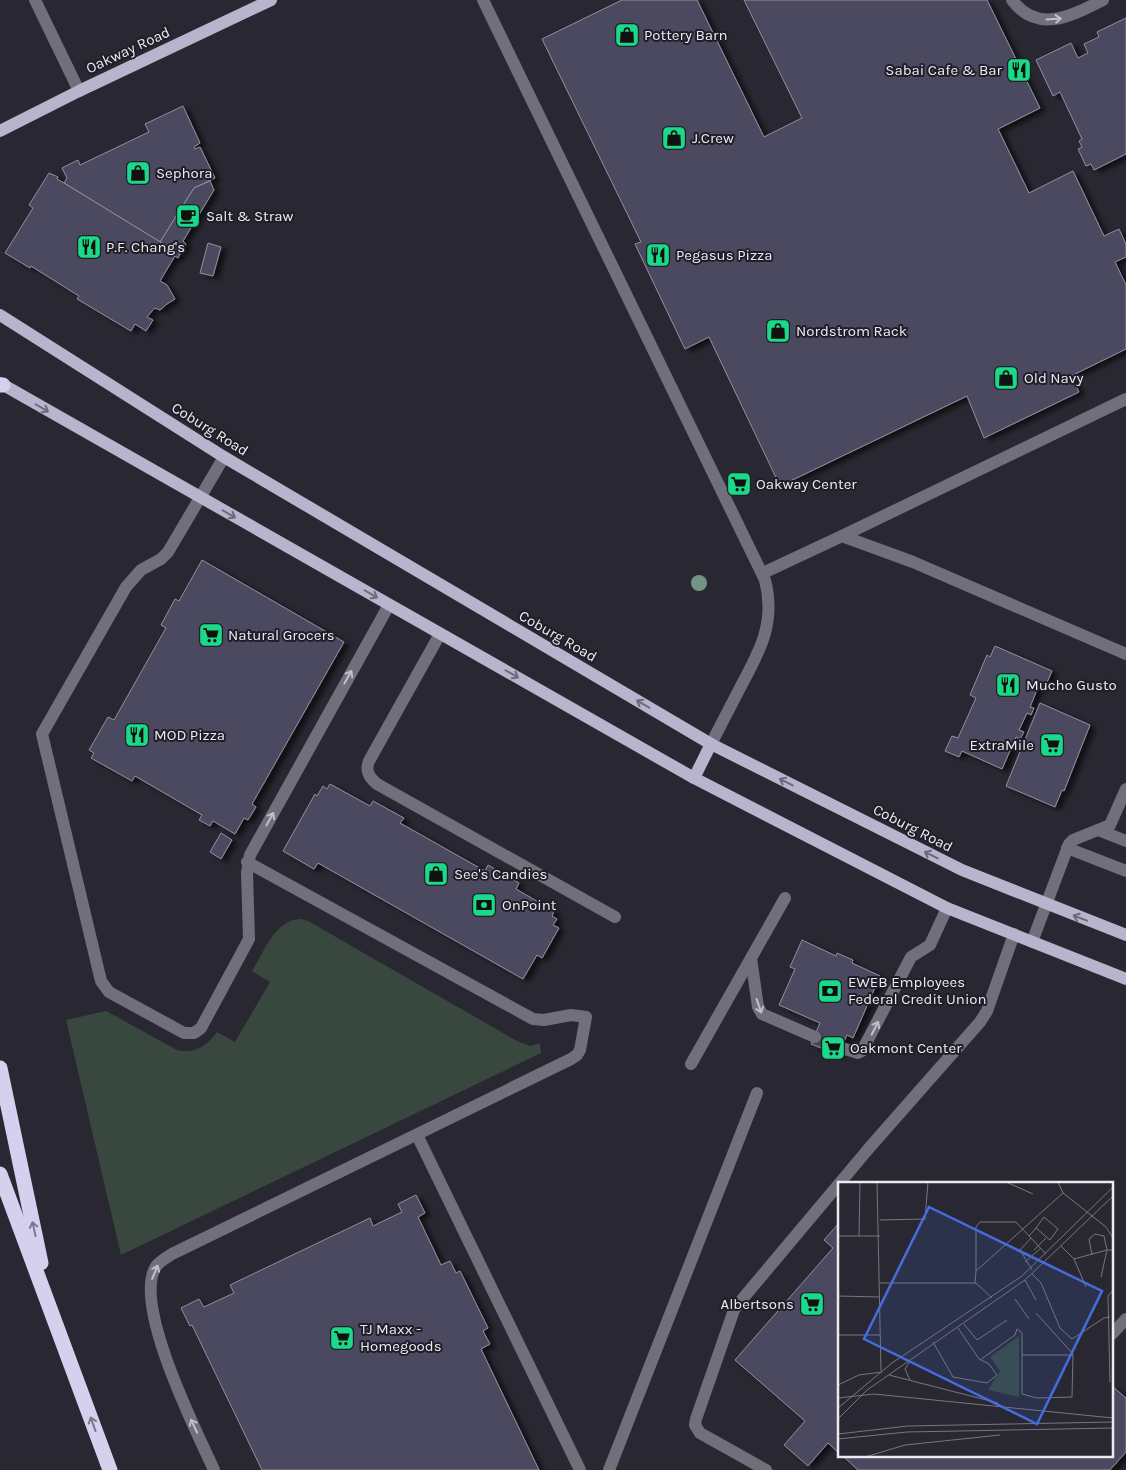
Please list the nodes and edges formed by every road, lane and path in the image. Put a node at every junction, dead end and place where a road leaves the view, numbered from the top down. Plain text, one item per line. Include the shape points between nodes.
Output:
1 (35, 0) edge
2 (271, 0) edge
3 (483, 0) edge
4 (1012, 0) edge
5 (1103, 0) edge
6 (79, 91) junction
7 (0, 131) edge
8 (0, 315) edge
9 (1, 385) edge
10 (1126, 399) edge
11 (224, 457) junction
12 (200, 497) junction
13 (842, 536) junction
14 (762, 573) junction
15 (389, 605) junction
16 (440, 634) junction
17 (1126, 654) edge
18 (711, 744) junction
19 (694, 778) junction
20 (1126, 789) edge
21 (1123, 804) edge
22 (1098, 830) junction
23 (1126, 841) edge
24 (1067, 848) junction
25 (248, 862) junction
26 (1126, 871) edge
27 (785, 898) dead end
28 (1046, 905) junction
29 (947, 908) junction
30 (616, 917) dead end
31 (1014, 934) junction
32 (1126, 935) edge
33 (1032, 942) junction
34 (751, 958) junction
35 (1126, 979) edge
36 (815, 1037) tunnel mouth
37 (842, 1048) tunnel mouth
38 (691, 1064) dead end
39 (0, 1068) edge
40 (756, 1093) dead end
41 (417, 1135) junction
42 (0, 1174) edge
43 (841, 1182) edge
44 (838, 1186) edge
45 (52, 1311) junction
46 (1126, 1319) edge
47 (1114, 1332) edge
48 (110, 1470) edge
49 (214, 1470) edge
50 (580, 1470) edge
51 (609, 1470) edge
52 (766, 1470) edge

1 - 6 lane
2 - 6 main road, Oakway Road
3 - 14 lane
4 -> 5 lane via 1028,14 1051,20 1073,15
6 - 7 main road, Oakway Road
8 - 11 main road, Coburg Road
9 -> 12 main road
10 - 13 lane
11 - 12 lane
18 -> 11 main road, Coburg Road
12 -> 15 main road
12 - 25 lane via 168,552 141,570 126,587 42,734 101,981 106,989 184,1034 198,1031 249,939
13 - 14 lane
13 - 17 lane via 913,562
14 - 18 lane via 769,604 764,639
15 - 16 main road
25 -> 15 lane
16 -> 19 main road
16 - 30 lane via 367,766 370,776 385,789
18 - 19 main road
28 -> 18 main road, Coburg Road via 962,870
19 - 29 main road
20 - 21 lane
21 - 22 lane via 1110,825
22 - 23 lane
22 - 24 lane via 1073,840
24 - 26 lane
24 - 28 lane
25 - 41 lane via 533,1019 571,1015 586,1017 577,1055
27 - 34 lane
32 -> 28 main road, Coburg Road
28 - 33 lane
29 - 31 main road
37 -> 29 lane via 862,1052 911,957 930,945
31 - 33 main road
31 - 43 lane via 980,1022
33 - 35 main road
34 -> 36 lane via 760,1011 766,1017
34 - 38 lane
45 -> 39 highway
40 - 51 lane
49 -> 41 lane via 161,1342 152,1302 155,1267 184,1248
41 - 50 lane
42 - 45 highway
44 - 52 lane via 734,1310 696,1419 695,1425 700,1433
48 -> 45 highway
46 - 47 lane

